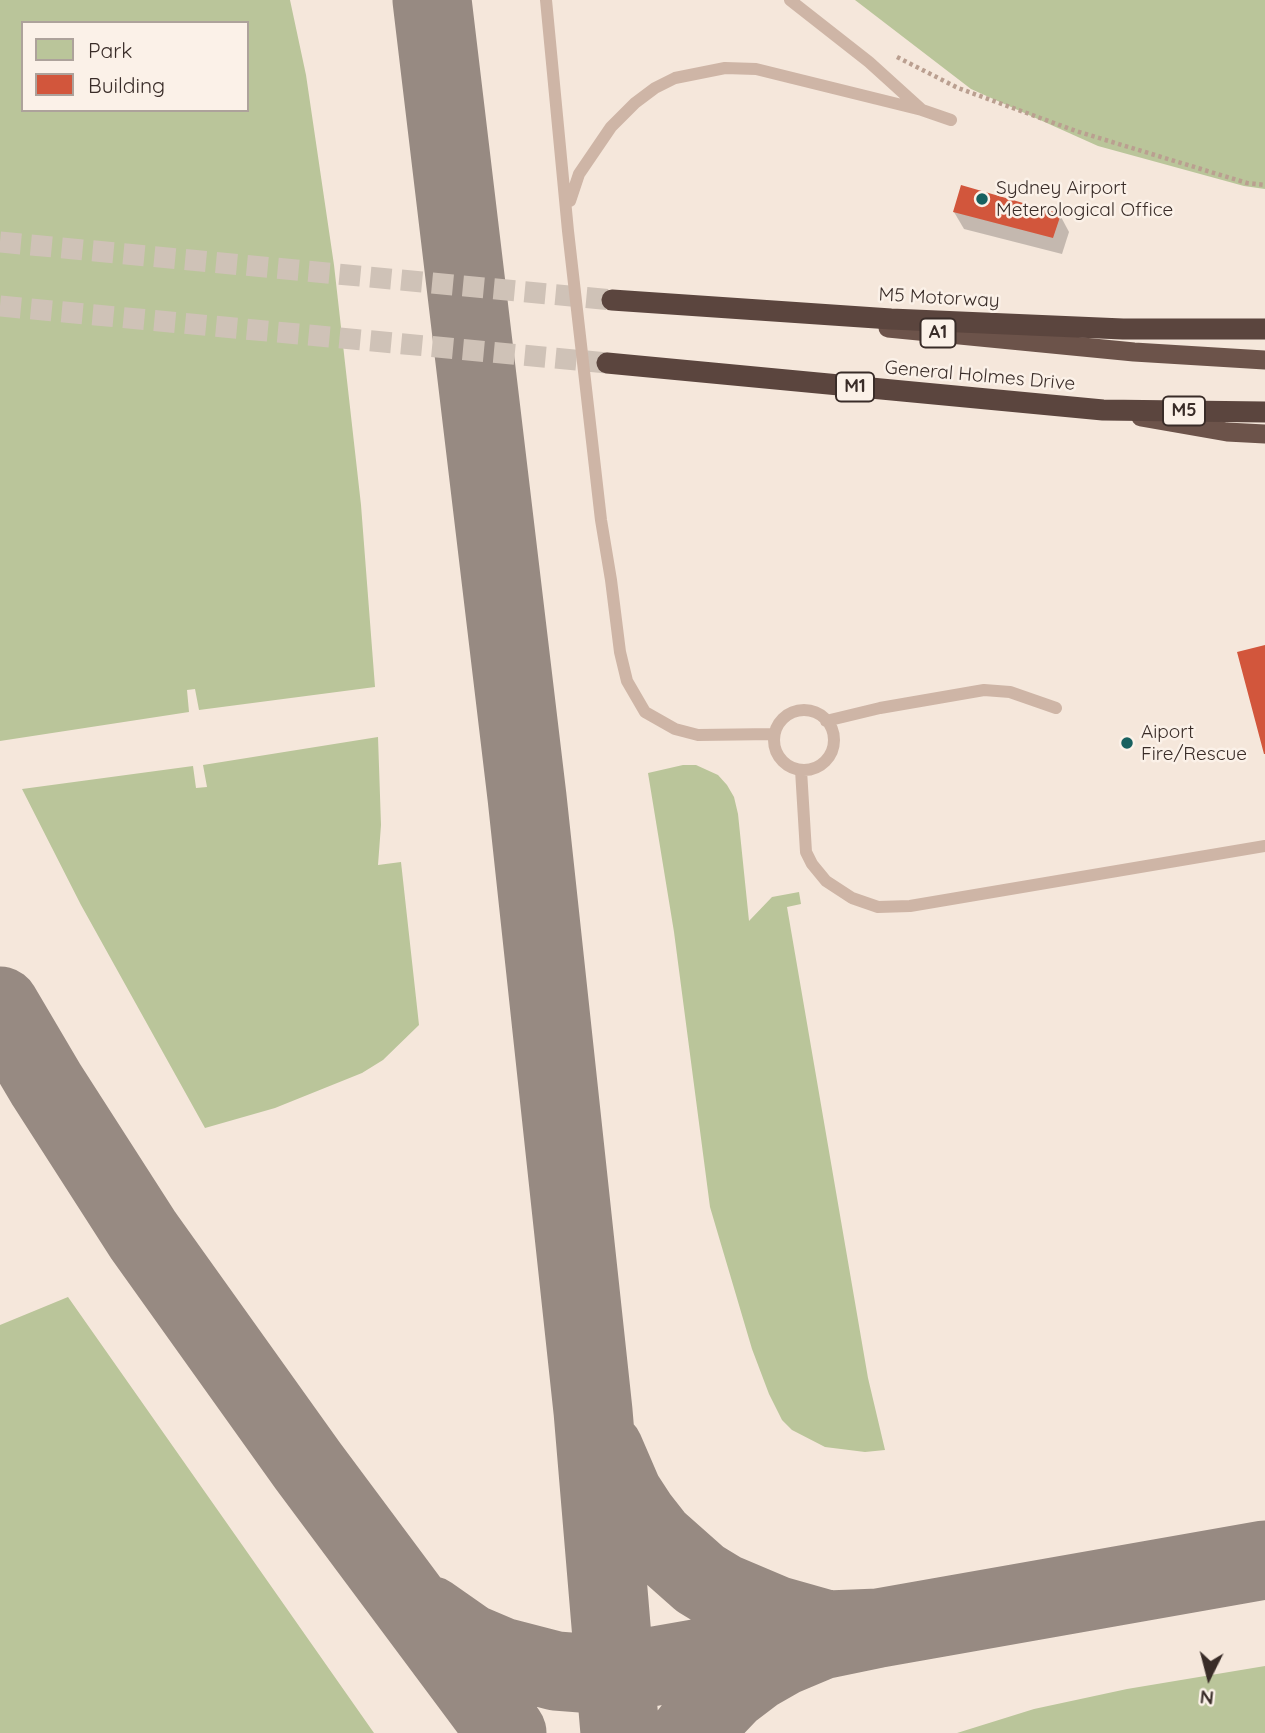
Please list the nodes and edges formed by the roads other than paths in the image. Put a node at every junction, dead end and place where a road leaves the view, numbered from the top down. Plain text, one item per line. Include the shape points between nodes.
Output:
1 (546, 0) edge
2 (790, 0) edge
3 (922, 110) junction
4 (951, 120) dead end
5 (568, 208) junction
6 (612, 300) joint
7 (1265, 329) edge
8 (1265, 360) edge
9 (607, 363) tunnel mouth
10 (1104, 410) junction
11 (1265, 412) edge
12 (1265, 434) edge
13 (1056, 708) dead end
14 (826, 721) junction
15 (774, 734) junction
16 (801, 770) junction
17 (1265, 846) edge

1 - 5 lane
2 - 3 lane
3 - 4 lane
3 - 5 lane via 755,69 725,68 675,78 645,95 611,127 579,174
5 - 15 lane via 601,520 627,681 645,712 675,729 698,735
6 - 7 highway, M5 Motorway via 891,319 1123,329
6 - 8 highway, General Holmes Drive / A1 via 1134,352
9 - 10 highway, General Holmes Drive / M1
10 - 11 highway, M5
10 - 12 highway, General Holmes Drive via 1227,432
13 - 14 lane via 1010,692 984,690
14 - 15 lane via 819,714 800,710 783,718
14 - 16 lane via 834,739 832,749 820,765
15 - 16 lane via 777,754
16 - 17 lane via 806,852 812,864 826,881 852,898 878,907 910,906

